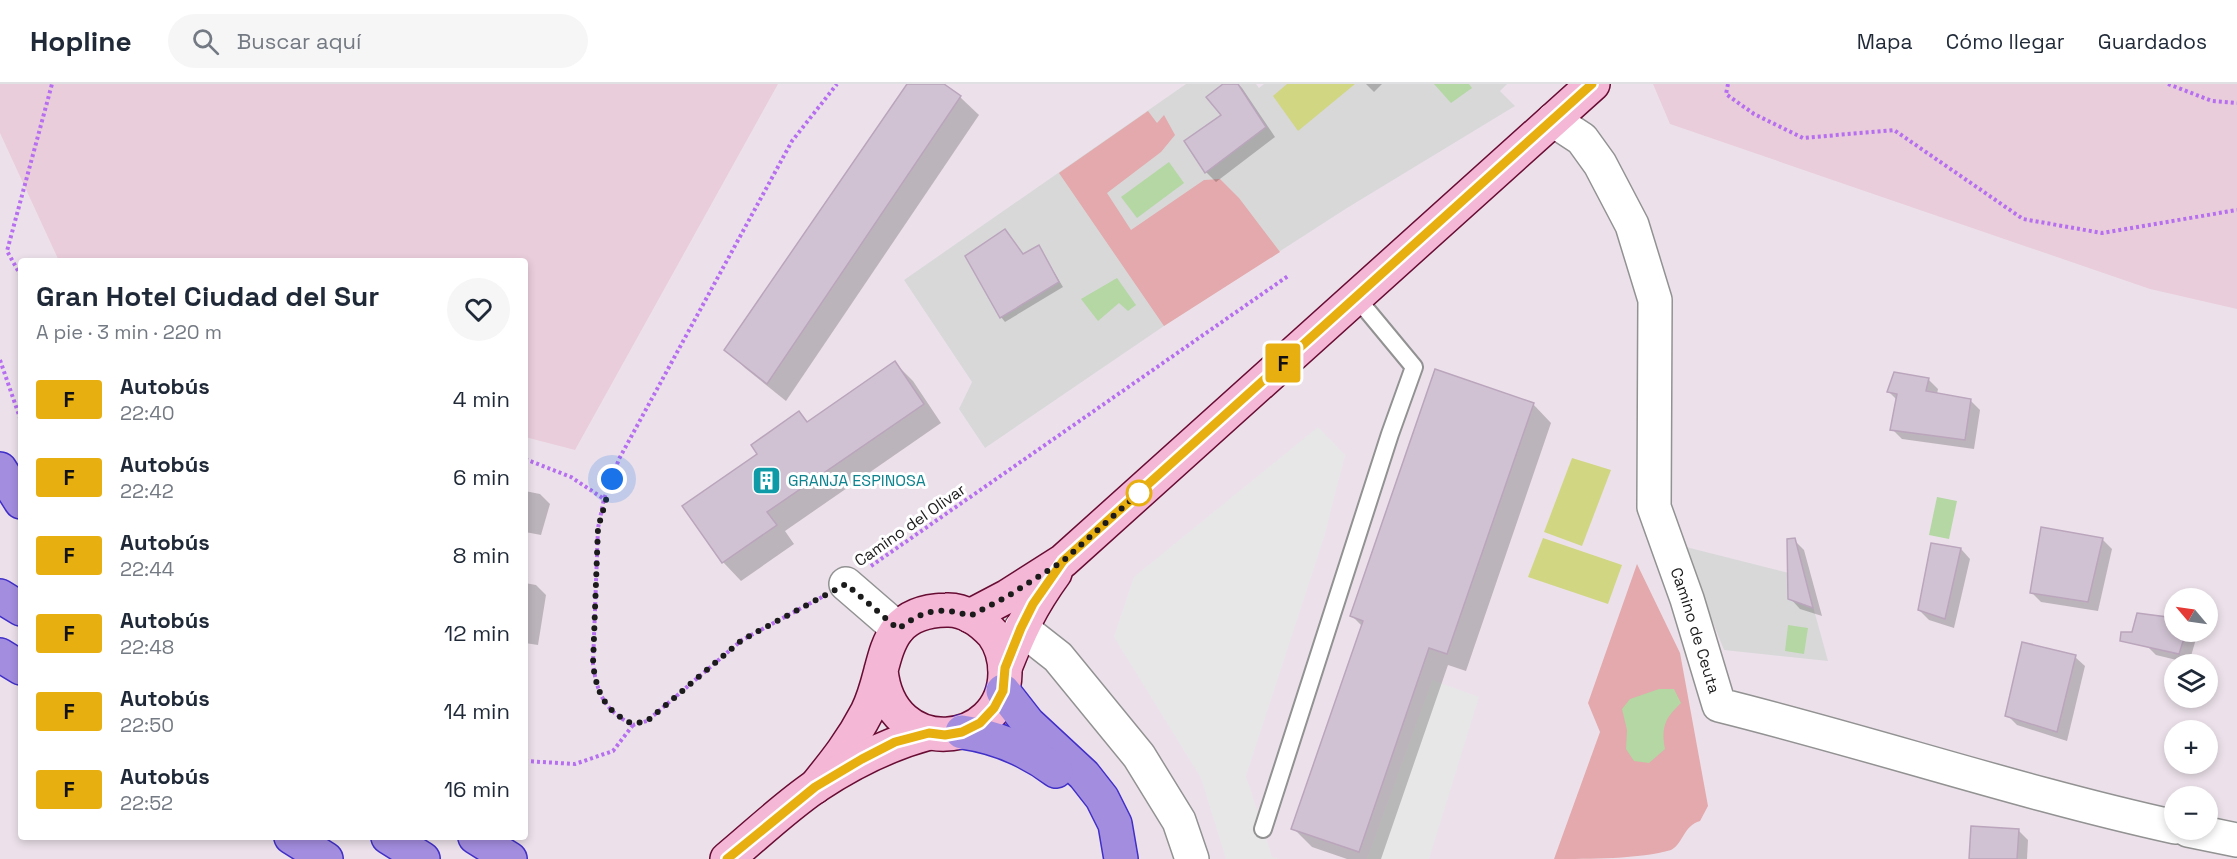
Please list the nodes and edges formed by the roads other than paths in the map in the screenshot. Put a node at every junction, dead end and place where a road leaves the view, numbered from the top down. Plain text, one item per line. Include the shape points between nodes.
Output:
1 (1593, 84) edge
2 (1553, 120) junction
3 (1356, 297) junction
4 (0, 469) edge
5 (18, 497) edge
6 (1063, 561) junction
7 (0, 576) edge
8 (18, 584) edge
9 (846, 584) road end
10 (0, 596) edge
11 (18, 607) edge
12 (970, 616) junction
13 (1021, 628) junction
14 (898, 629) junction
15 (0, 655) edge
16 (18, 666) edge
17 (881, 670) junction
18 (1004, 679) junction
19 (962, 732) junction
20 (929, 733) junction
21 (815, 787) junction
22 (2164, 825) edge
23 (1263, 829) dead end
24 (2218, 836) edge
25 (296, 840) edge
26 (393, 840) edge
27 (481, 840) edge
28 (2237, 840) edge
29 (326, 859) edge
30 (423, 859) edge
31 (510, 859) edge
32 (727, 859) edge
33 (1108, 859) edge
34 (1121, 859) edge
35 (1192, 859) edge

1 - 2 main road
2 - 3 main road
2 - 22 street, Camino de Ceuta via 1582,140 1600,164 1632,225 1655,300 1654,507 1719,705 2093,809
3 - 6 main road
3 - 23 lane via 1414,367
4 - 5 highway
6 - 12 main road
6 - 13 main road
7 - 8 highway
9 - 14 street
10 - 11 highway
12 - 14 main road via 932,610
12 - 18 main road via 995,637 1002,652
13 - 18 main road
13 - 35 street via 1058,657 1139,756 1179,821
14 - 17 main road via 883,655
15 - 16 highway
17 - 20 main road via 882,687 899,717
17 - 21 main road via 869,709 848,747
18 - 19 main road via 994,708 980,723
18 - 34 highway via 1028,723 1084,775 1102,798 1115,824
19 - 20 main road
19 - 33 highway via 1021,748 1073,784 1104,831
20 - 21 main road via 895,742
21 - 32 main road
24 - 28 street
25 - 29 highway
26 - 30 highway
27 - 31 highway

